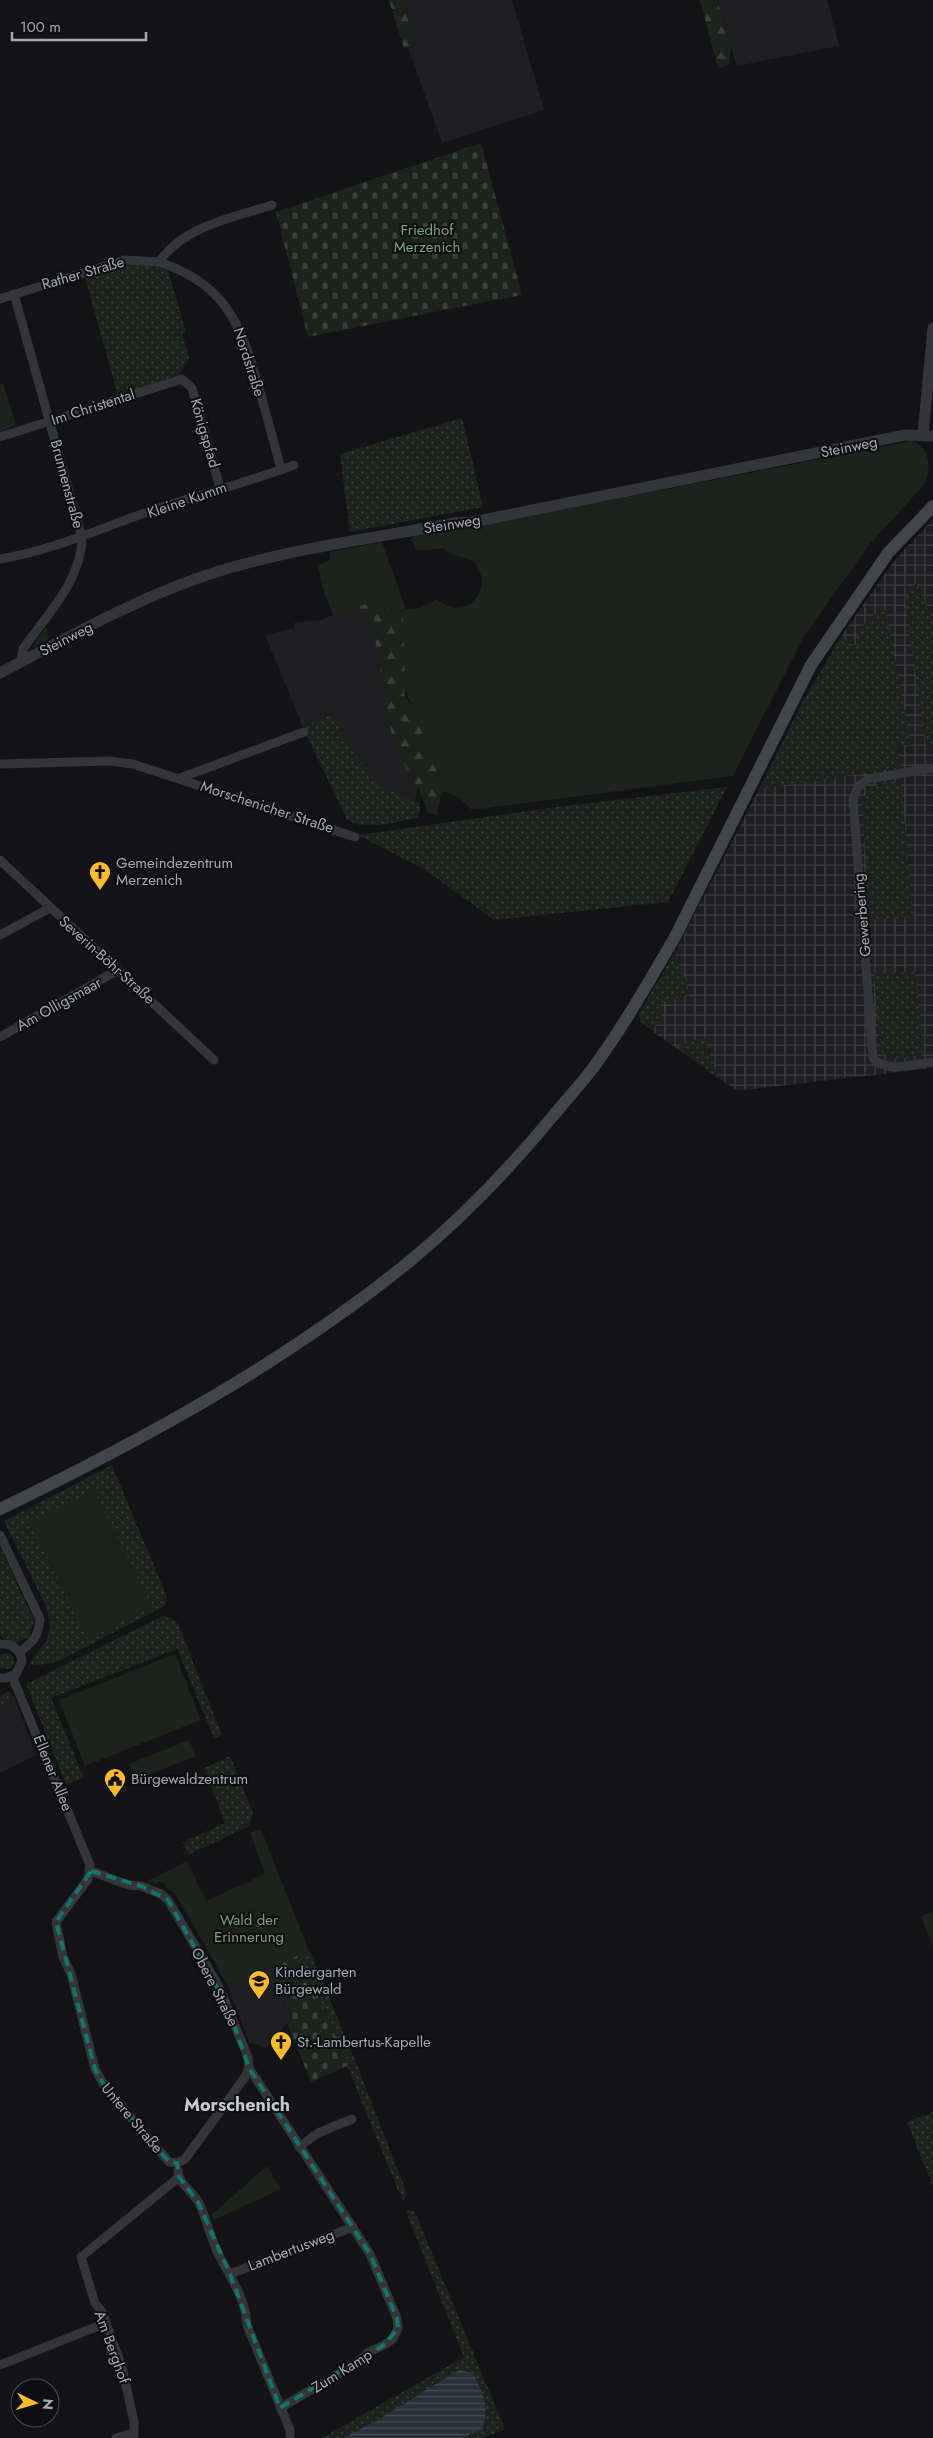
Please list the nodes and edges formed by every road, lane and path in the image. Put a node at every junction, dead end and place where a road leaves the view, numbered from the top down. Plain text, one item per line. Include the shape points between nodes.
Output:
1 (272, 205) dead end
2 (159, 262) junction
3 (14, 294) junction
4 (0, 299) edge
5 (933, 328) edge
6 (186, 381) joint
7 (50, 421) junction
8 (928, 435) edge
9 (0, 438) edge
10 (294, 465) dead end
11 (281, 470) junction
12 (220, 488) junction
13 (933, 506) edge
14 (82, 538) junction
15 (0, 559) edge
16 (20, 662) junction
17 (0, 673) edge
18 (304, 732) dead end
19 (0, 764) edge
20 (933, 768) edge
21 (180, 778) junction
22 (355, 837) dead end
23 (0, 860) edge
24 (50, 908) junction
25 (0, 935) edge
26 (118, 970) junction
27 (0, 1037) edge
28 (214, 1060) dead end
29 (933, 1062) edge
30 (0, 1509) edge
31 (0, 1535) edge
32 (0, 1644) edge
33 (19, 1652) junction
34 (12, 1676) junction
35 (0, 1678) edge
36 (91, 1871) junction
37 (249, 2068) junction
38 (352, 2119) dead end
39 (299, 2146) junction
40 (177, 2163) junction
41 (179, 2176) junction
42 (353, 2227) junction
43 (230, 2274) junction
44 (106, 2323) junction
45 (398, 2328) joint
46 (0, 2365) edge
47 (280, 2408) junction
48 (134, 2436) edge
49 (116, 2438) edge
50 (290, 2438) edge

1 - 2 street via 195,231 172,247
2 - 3 street, Rather Straße via 124,260
2 - 11 street, Nordstraße via 203,282 236,321 250,357
3 - 4 street, Rather Straße
3 - 7 street, Brunnenstraße
5 - 8 street, Steinweg
6 - 7 street, Im Christental via 176,380
6 - 12 street, Königspfad via 192,388
7 - 9 street, Im Christental
7 - 14 street, Brunnenstraße
8 - 16 street, Steinweg via 905,435 474,522 454,522 248,563 146,600
10 - 11 street, Kleine Kumm
11 - 12 street, Kleine Kumm
12 - 14 street, Kleine Kumm
13 - 30 main road via 888,553 811,665 679,928 650,979 593,1068 529,1145 411,1260 332,1320 190,1410
14 - 15 street, Kleine Kumm via 40,552
14 - 16 street, Brunnenstraße via 80,557 71,582 23,649
16 - 17 street, Steinweg
18 - 21 street, Morschenicher Straße
19 - 21 street, Morschenicher Straße via 116,761
20 - 29 street, Gewerbering via 868,779 858,786 853,799 873,1058 877,1064 887,1068
21 - 22 street, Morschenicher Straße
23 - 24 street, Severin-Böhr-Straße
24 - 25 street
24 - 26 street, Severin-Böhr-Straße
26 - 27 street, Am Olligsmaar
26 - 28 street, Severin-Böhr-Straße
31 - 33 street via 40,1618 39,1631 32,1642
32 - 33 street via 10,1644
33 - 34 street via 21,1666
34 - 35 street
34 - 36 street, Ellener Allee
36 - 37 street, Obere Straße via 128,1885 141,1886 168,1900 218,1985 248,2057
36 - 40 street, Untere Straße via 56,1922 94,2069 105,2087 169,2162
37 - 39 street, Obere Straße
37 - 40 street via 185,2159
38 - 39 street via 318,2133
39 - 42 street, Obere Straße
40 - 41 street, Untere Straße
41 - 43 street, Untere Straße via 198,2202
41 - 44 street, Am Berghof via 81,2257 95,2303
42 - 43 street, Lambertusweg
42 - 45 street, Obere Straße via 381,2277
43 - 47 street, Untere Straße
44 - 46 street
44 - 48 street, Am Berghof via 126,2380
45 - 47 street, Zum Kamp via 393,2339
47 - 50 street, Untere Straße via 290,2430
48 - 49 street

